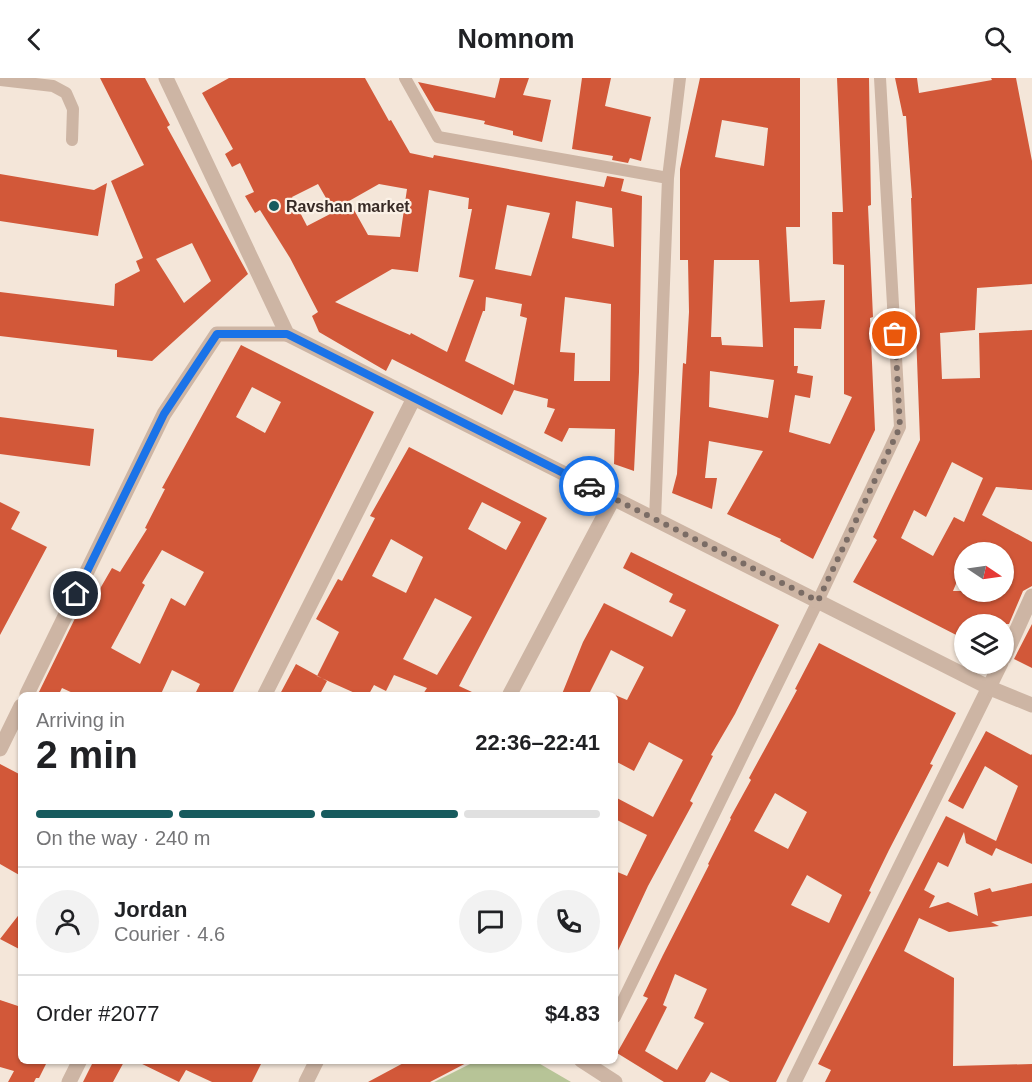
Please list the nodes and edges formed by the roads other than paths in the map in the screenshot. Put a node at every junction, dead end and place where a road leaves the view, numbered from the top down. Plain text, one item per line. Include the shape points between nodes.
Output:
1 (166, 78) edge
2 (405, 78) edge
3 (680, 78) edge
4 (880, 78) edge
5 (0, 80) edge
6 (72, 140) dead end
7 (668, 178) junction
8 (287, 334) junction
9 (414, 398) junction
10 (614, 499) junction
11 (655, 520) junction
12 (1032, 596) edge
13 (818, 601) junction
14 (1014, 636) edge
15 (996, 674) edge
16 (990, 688) junction
17 (28, 692) edge
18 (265, 692) edge
19 (511, 692) edge
20 (1032, 705) edge
21 (18, 712) edge
22 (0, 749) edge
23 (618, 1011) edge
24 (78, 1064) edge
25 (315, 1064) edge
26 (589, 1064) edge
27 (69, 1082) edge
28 (306, 1082) edge
29 (615, 1082) edge
30 (794, 1082) edge

1 - 8 street
2 - 7 lane via 438,137
3 - 7 lane
4 - 13 lane via 900,427
5 - 6 lane via 52,86 66,93 73,109
7 - 11 lane
8 - 9 street
8 - 17 street via 217,334 164,414
9 - 10 street
9 - 18 street
10 - 11 street
10 - 19 street
11 - 13 street
12 - 14 street
13 - 16 street
13 - 23 lane
15 - 16 street
16 - 20 street
16 - 30 street
21 - 22 street
24 - 27 street
25 - 28 street
26 - 29 street

